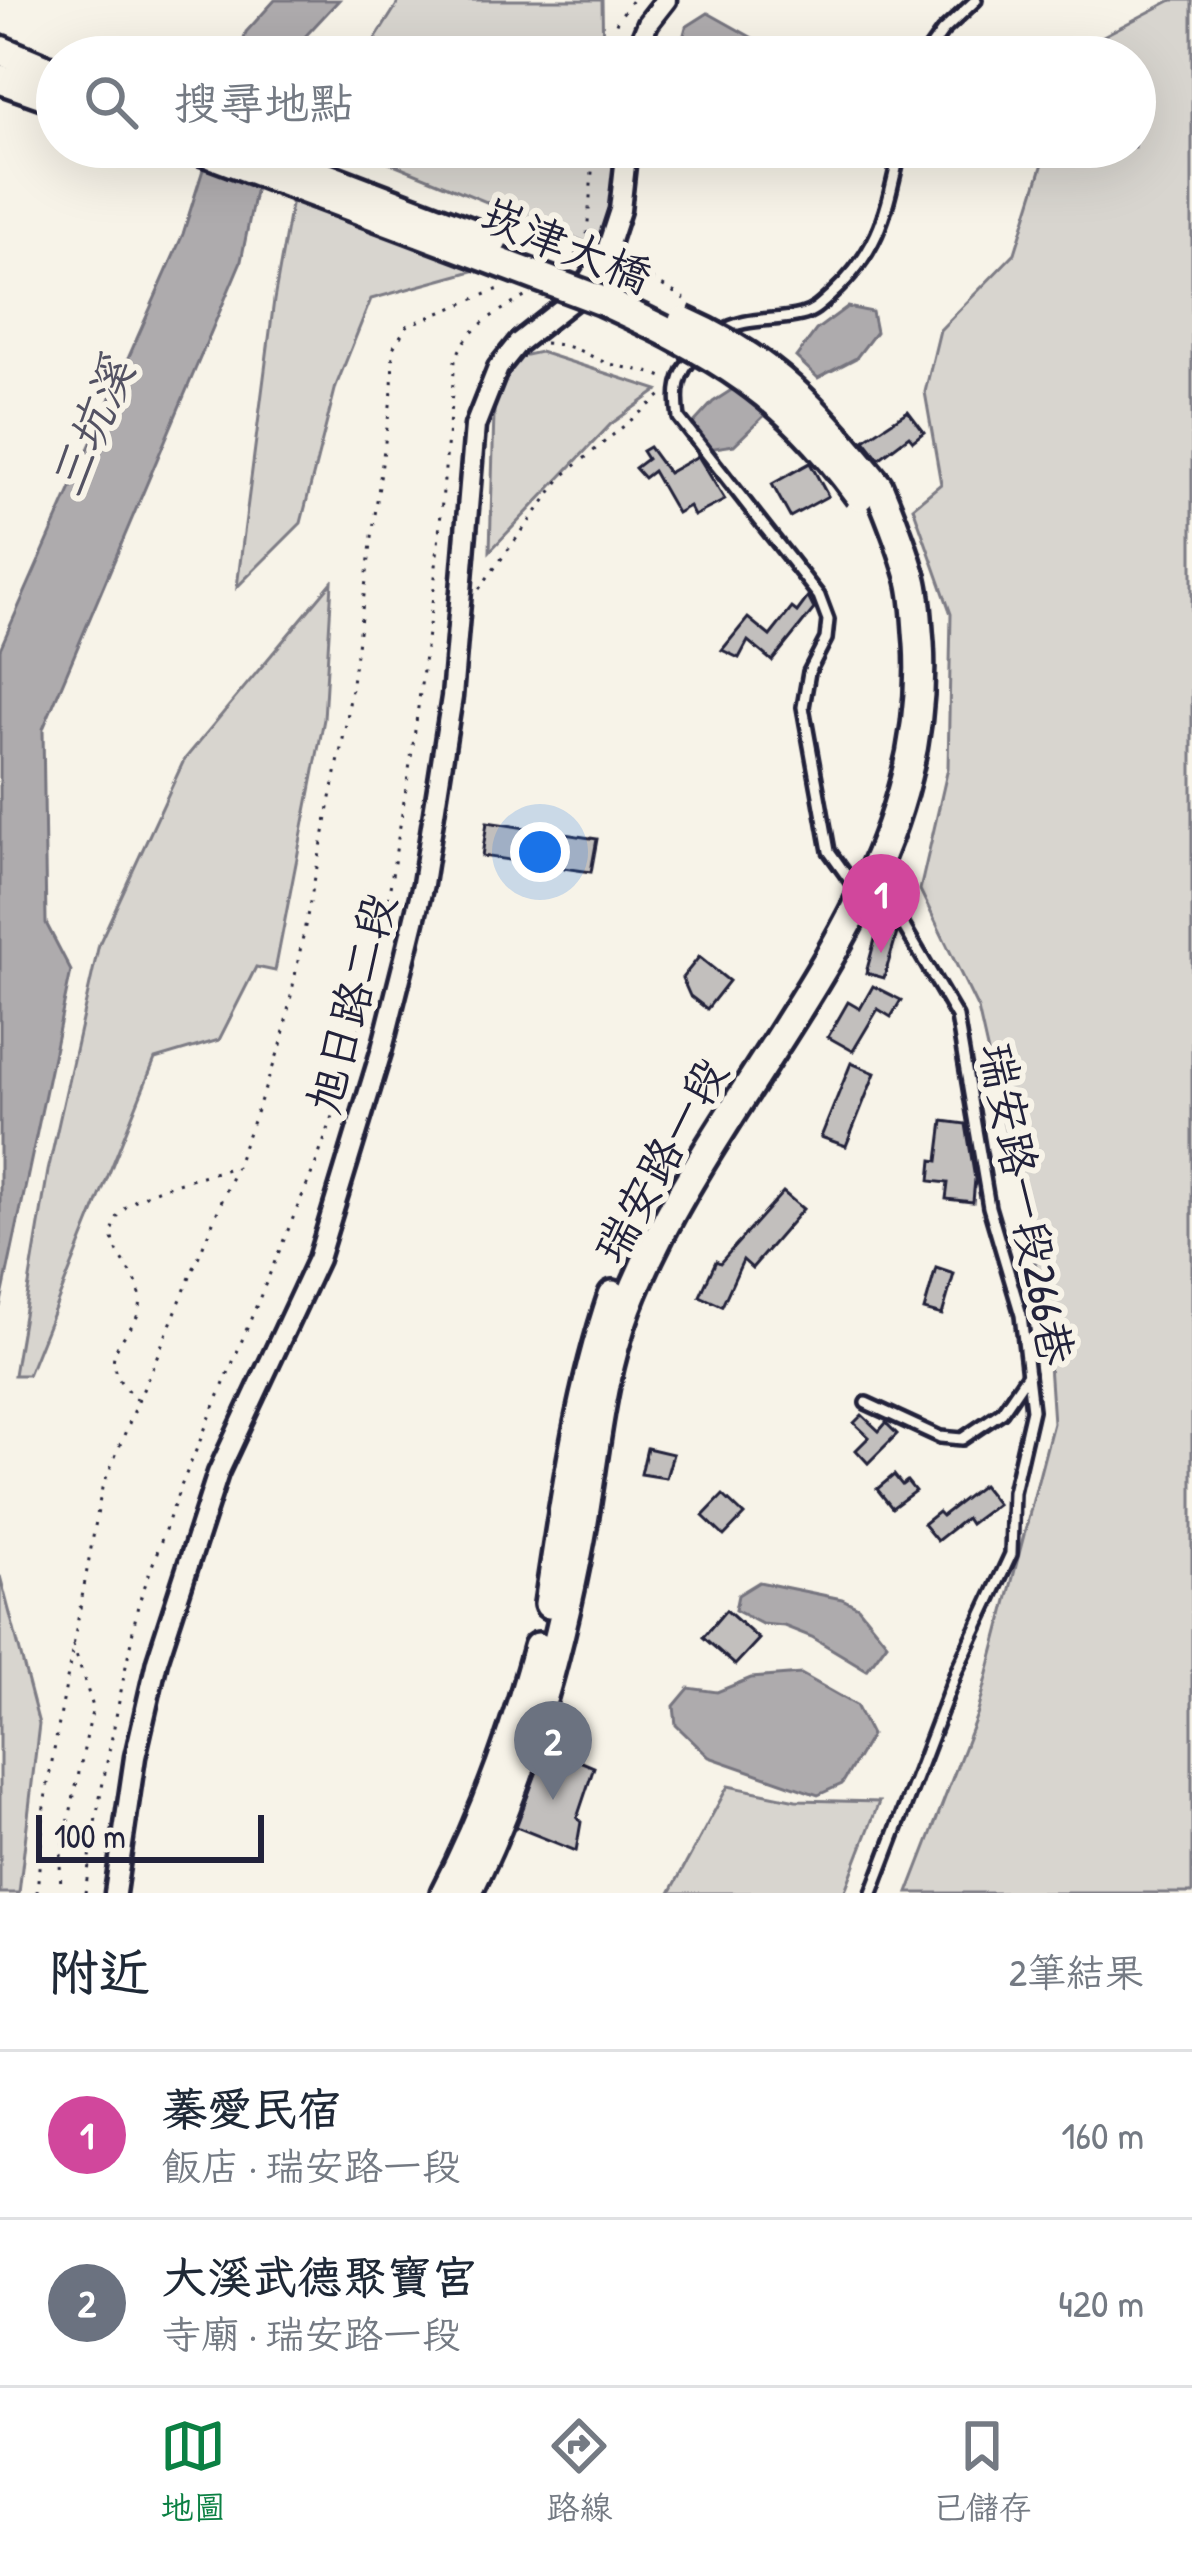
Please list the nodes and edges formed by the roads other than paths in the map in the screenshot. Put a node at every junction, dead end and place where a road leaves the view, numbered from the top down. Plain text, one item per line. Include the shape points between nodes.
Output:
1 (666, 0) edge
2 (976, 0) edge
3 (643, 36) edge
4 (938, 36) edge
5 (0, 50) edge
6 (36, 65) edge
7 (0, 79) edge
8 (36, 92) edge
9 (249, 168) edge
10 (302, 168) edge
11 (625, 168) edge
12 (896, 168) edge
13 (869, 491) junction
14 (856, 888) junction
15 (1028, 1374) junction
16 (866, 1403) dead end
17 (115, 1893) edge
18 (446, 1893) edge
19 (467, 1893) edge
20 (872, 1893) edge

1 - 3 street
2 - 4 lane
5 - 6 main road
7 - 8 main road
9 - 13 main road, 崁津大橋, bridge via 650,322 735,368
10 - 13 main road, 崁津大橋, bridge via 577,274 732,344 815,409
11 - 17 street, 旭日路二段 via 606,253 578,296 498,368 475,426 452,697 423,884 318,1259 218,1473 157,1661
12 - 14 lane via 885,219 860,266 813,311 726,328 684,367 676,386 685,428 824,608 826,639 803,707 829,851
13 - 14 main road, 瑞安路一段 via 913,584 919,710 903,795
14 - 15 lane, 瑞安路一段266巷 via 899,919 957,1017
14 - 18 main road, 瑞安路一段 via 693,1136 615,1290 590,1361 548,1610 514,1732
14 - 19 main road, 瑞安路一段 via 835,950 664,1222 625,1312 535,1729
15 - 16 lane via 1002,1412 962,1439
15 - 20 lane, 瑞安路一段266巷 via 1032,1409 1013,1492 1011,1554

